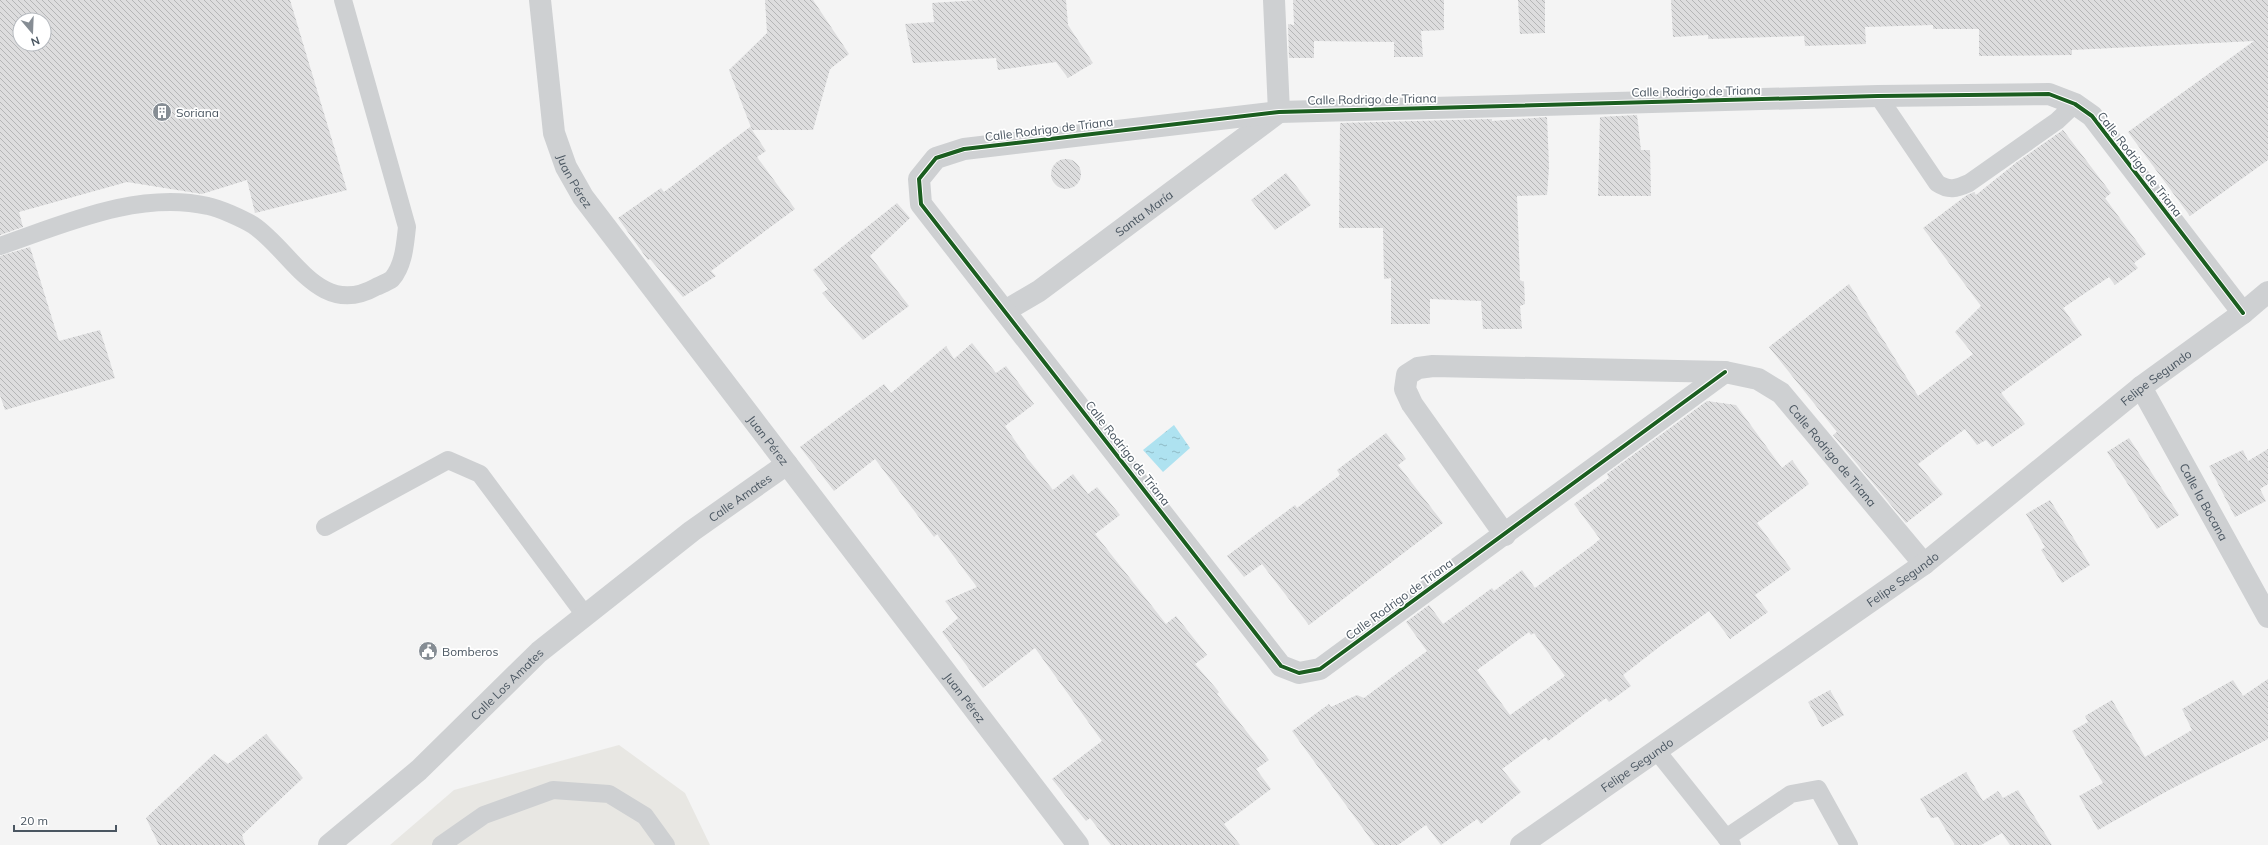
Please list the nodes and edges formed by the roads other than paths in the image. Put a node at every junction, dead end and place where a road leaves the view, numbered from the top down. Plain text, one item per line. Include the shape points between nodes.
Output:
1 (343, 0) edge
2 (540, 0) edge
3 (1274, 0) edge
4 (1878, 96) junction
5 (2075, 104) junction
6 (1279, 112) junction
7 (0, 246) edge
8 (2268, 292) edge
9 (1005, 311) junction
10 (2243, 313) junction
11 (1725, 372) junction
12 (2141, 387) junction
13 (787, 464) junction
14 (325, 527) dead end
15 (692, 531) joint
16 (1505, 535) junction
17 (1924, 564) junction
18 (585, 615) junction
19 (2268, 617) edge
20 (1656, 750) junction
21 (1729, 841) edge
22 (329, 845) edge
23 (442, 845) edge
24 (666, 845) edge
25 (1078, 845) edge
26 (1521, 845) edge
27 (1849, 845) edge

1 - 7 lane via 407,227 404,254 392,279 366,293 340,297 313,283 253,225 209,206 157,202 102,211
2 - 13 street, Juan Pérez via 554,133 566,167 583,197
3 - 6 street
4 - 5 street, Calle Rodrigo de Triana via 2049,94
4 - 5 lane via 1937,183 1945,188 1957,189 2057,121
4 - 6 street, Calle Rodrigo de Triana
5 - 10 street, Calle Rodrigo de Triana via 2092,116
6 - 9 street, Santa María via 1040,291
6 - 9 street, Calle Rodrigo de Triana via 964,149 936,158 919,179 921,204
8 - 10 street, Felipe Segundo
9 - 16 street, Calle Rodrigo de Triana via 1281,666 1299,673 1320,669
10 - 12 street, Felipe Segundo
11 - 16 street, Calle Rodrigo de Triana
11 - 16 street, Calle Rodrigo de Triana via 1433,366 1418,368 1407,376 1405,389 1412,404
11 - 17 street, Calle Rodrigo de Triana via 1758,379 1781,393
12 - 17 street, Felipe Segundo
12 - 19 street, Calle la Bocana
13 - 15 street, Calle Amates
13 - 25 street, Juan Pérez
14 - 18 lane via 448,460 480,474
15 - 18 street, Calle Los Amates
17 - 20 street, Felipe Segundo
18 - 22 street, Calle Los Amates via 539,652 419,770
20 - 21 lane
20 - 26 street, Felipe Segundo
21 - 27 lane via 1791,794 1818,790
23 - 24 lane via 484,815 553,790 609,794 645,816

